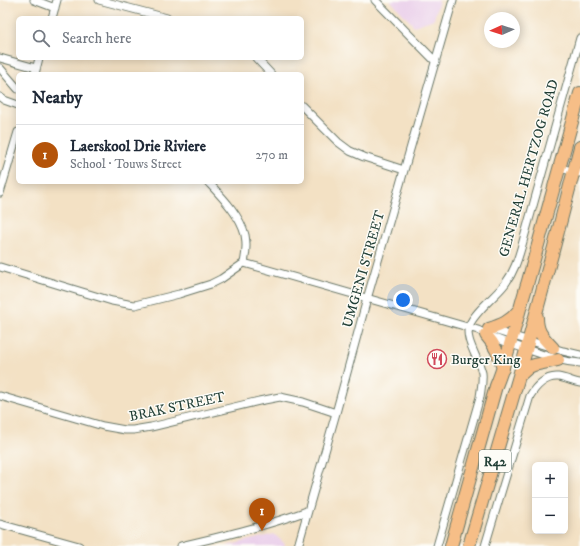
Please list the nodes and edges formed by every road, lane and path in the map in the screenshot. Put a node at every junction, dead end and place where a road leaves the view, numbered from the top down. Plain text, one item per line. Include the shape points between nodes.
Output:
1 (34, 0) edge
2 (99, 0) edge
3 (375, 0) edge
4 (453, 0) edge
5 (56, 4) edge
6 (53, 16) edge
7 (159, 16) edge
8 (580, 38) edge
9 (0, 58) edge
10 (39, 60) edge
11 (258, 60) edge
12 (436, 62) junction
13 (0, 68) edge
14 (35, 71) edge
15 (269, 72) edge
16 (16, 87) edge
17 (580, 93) edge
18 (0, 97) edge
19 (16, 104) edge
20 (304, 108) edge
21 (16, 139) edge
22 (580, 149) edge
23 (560, 168) junction
24 (404, 170) junction
25 (576, 177) edge
26 (210, 184) edge
27 (0, 193) edge
28 (244, 263) junction
29 (0, 267) edge
30 (368, 299) junction
31 (519, 309) junction
32 (536, 310) junction
33 (469, 328) junction
34 (484, 331) junction
35 (512, 340) junction
36 (527, 345) junction
37 (553, 348) junction
38 (580, 355) edge
39 (558, 360) junction
40 (580, 363) edge
41 (503, 369) junction
42 (519, 376) junction
43 (580, 383) edge
44 (0, 396) edge
45 (336, 413) junction
46 (308, 511) junction
47 (0, 524) edge
48 (79, 546) edge
49 (181, 546) edge
50 (298, 546) edge
51 (437, 546) edge
52 (451, 546) edge
53 (469, 546) edge
54 (485, 546) edge

1 - 5 street
2 - 7 street
3 - 12 street
4 - 12 street, UMGENI STREET
5 - 6 street
8 - 33 street, GENERAL HERTZOG ROAD via 516,266
9 - 14 street
10 - 14 street
11 - 15 street
12 - 24 street, UMGENI STREET
13 - 16 street
17 - 23 main road, GENERAL HERTZOG ROAD / R42
18 - 19 street
20 - 24 street via 350,151
21 - 27 street
22 - 25 main road, R42
23 - 25 street
23 - 31 main road, GENERAL HERTZOG ROAD / R42
24 - 30 street, UMGENI STREET
25 - 32 main road, R42
26 - 28 street via 231,208 243,229 246,247
28 - 29 street via 211,284 135,305 112,301
28 - 30 street
30 - 33 street
30 - 45 street, UMGENI STREET
31 - 34 main road via 513,318
31 - 35 main road, GENERAL HERTZOG ROAD / R42
32 - 36 main road, R42
32 - 37 main road via 539,331
33 - 34 street
33 - 51 street via 470,342 481,368 482,386
34 - 35 street
34 - 41 main road via 500,357
35 - 36 street
35 - 41 main road, GENERAL HERTZOG ROAD / R42
36 - 37 street
36 - 39 street
36 - 42 main road, R42
37 - 38 street
39 - 40 street
39 - 42 main road via 534,365
41 - 52 main road, GENERAL HERTZOG ROAD / R42
42 - 53 main road, R42
43 - 54 street via 558,377 551,378 540,384 530,396
44 - 45 street, BRAK STREET via 125,430 151,427 280,397
45 - 46 street, UMGENI STREET
46 - 49 street via 254,528
46 - 50 street, UMGENI STREET
47 - 48 street

